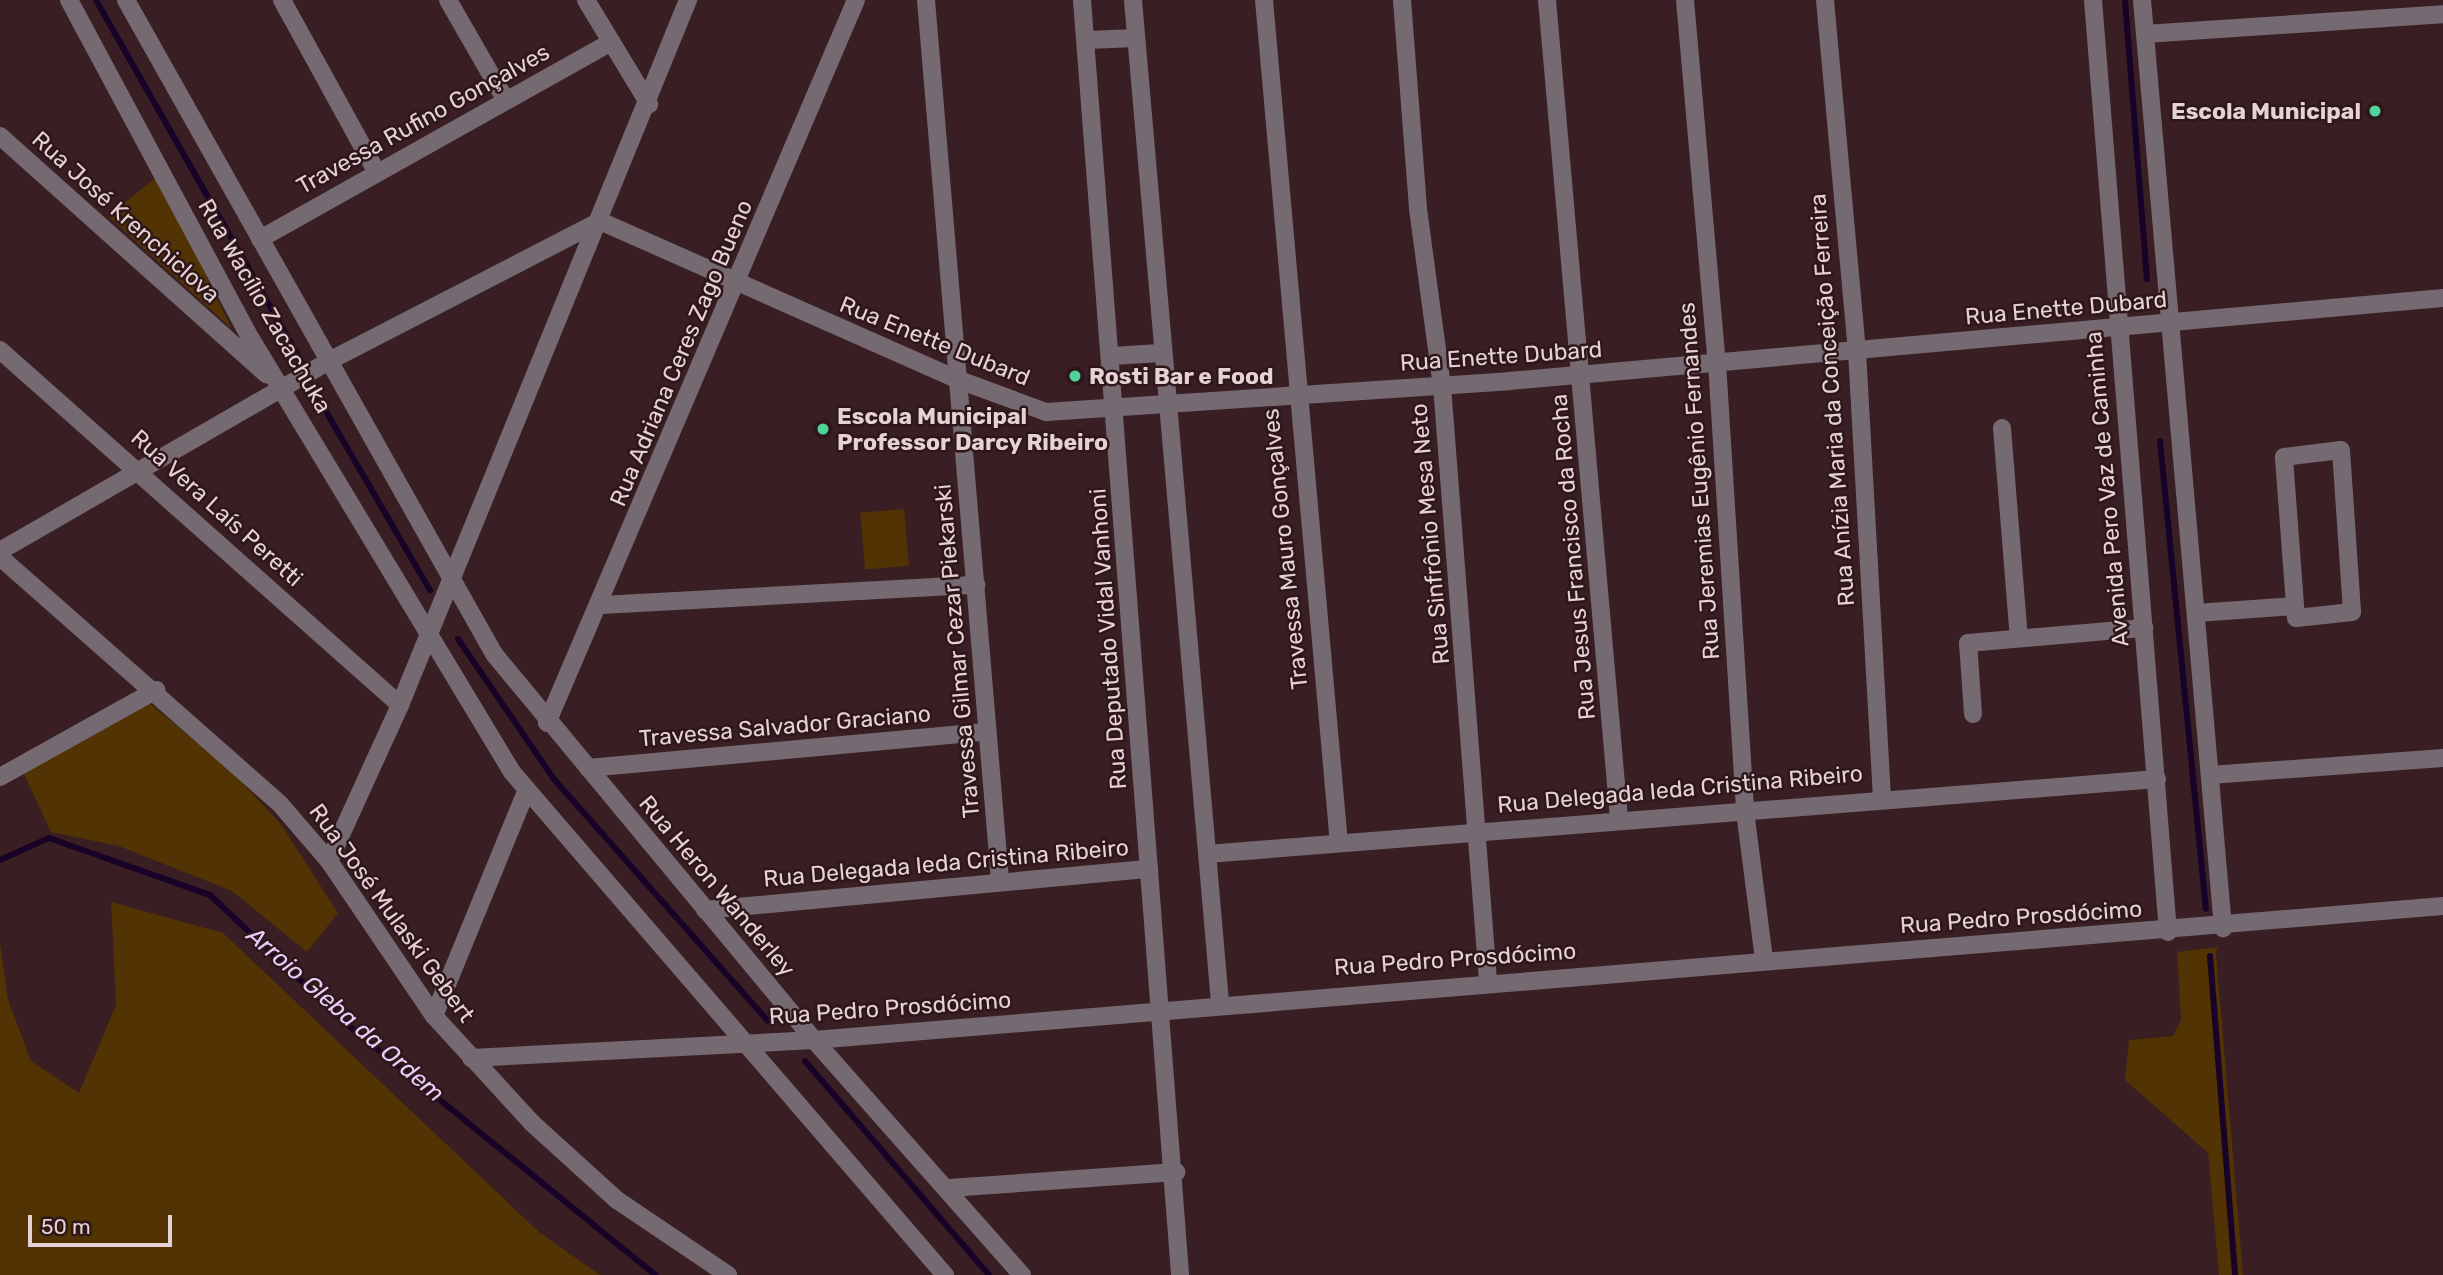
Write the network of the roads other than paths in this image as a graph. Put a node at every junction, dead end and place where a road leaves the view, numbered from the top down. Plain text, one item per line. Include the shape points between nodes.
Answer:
1 (69, 0) edge
2 (126, 0) edge
3 (282, 0) edge
4 (447, 0) edge
5 (586, 0) edge
6 (688, 0) edge
7 (856, 0) edge
8 (926, 0) edge
9 (1083, 0) edge
10 (1133, 0) edge
11 (1264, 0) edge
12 (1402, 0) edge
13 (1547, 0) edge
14 (1685, 0) edge
15 (1825, 0) edge
16 (2093, 0) edge
17 (2142, 0) edge
18 (2443, 14) edge
19 (2145, 34) junction
20 (1136, 38) junction
21 (1087, 40) junction
22 (611, 42) junction
23 (506, 101) junction
24 (649, 104) junction
25 (0, 136) edge
26 (377, 173) junction
27 (600, 220) junction
28 (260, 239) junction
29 (739, 284) junction
30 (2443, 298) edge
31 (2169, 323) junction
32 (2118, 326) junction
33 (0, 350) edge
34 (1857, 351) junction
35 (1160, 352) junction
36 (1112, 356) junction
37 (329, 361) junction
38 (1717, 363) junction
39 (1582, 375) junction
40 (959, 380) junction
41 (1442, 386) junction
42 (282, 389) junction
43 (1295, 395) junction
44 (1164, 407) junction
45 (1116, 411) junction
46 (2002, 428) dead end
47 (141, 473) junction
48 (0, 551) edge
49 (0, 557) edge
50 (446, 579) junction
51 (976, 585) junction
52 (601, 604) junction
53 (2294, 606) junction
54 (2196, 613) junction
55 (2144, 628) junction
56 (427, 632) junction
57 (2020, 638) junction
58 (156, 690) junction
59 (400, 705) junction
60 (1973, 714) dead end
61 (547, 723) junction
62 (987, 733) junction
63 (2443, 758) edge
64 (588, 768) junction
65 (2210, 775) junction
66 (0, 777) edge
67 (2157, 779) junction
68 (527, 789) junction
69 (1882, 797) junction
70 (1745, 811) junction
71 (1619, 818) junction
72 (1479, 830) junction
73 (1339, 843) junction
74 (1207, 854) junction
75 (329, 861) junction
76 (1149, 869) junction
77 (1000, 880) junction
78 (2443, 906) edge
79 (705, 910) junction
80 (2223, 928) junction
81 (2168, 932) junction
82 (1764, 959) junction
83 (1488, 981) junction
84 (1220, 1002) junction
85 (1161, 1012) junction
86 (434, 1016) junction
87 (814, 1040) junction
88 (747, 1042) junction
89 (471, 1058) junction
90 (1176, 1172) junction
91 (950, 1188) junction
92 (727, 1275) edge
93 (945, 1275) edge
94 (1021, 1275) edge
95 (1180, 1275) edge

1 - 42 street, Rua Wacílio Zacachuka
2 - 28 street, Rua Wacílio Zacachuka
3 - 26 street
4 - 23 street
5 - 22 street
6 - 24 street
7 - 29 street, Rua Adriana Ceres Zago Bueno
8 - 40 street, Travessa Gilmar Cezar Piekarski
9 - 21 street, Rua Deputado Vidal Vanhoni
10 - 20 street
11 - 43 street, Travessa Mauro Gonçalves
12 - 41 street, Rua Sinfrônio Mesa Neto via 1418,209
13 - 39 street, Rua Jesus Francisco da Rocha
14 - 38 street, Rua Jeremias Eugênio Fernandes
15 - 34 street, Rua Anízia Maria da Conceição Ferreira
16 - 32 street, Avenida Pero Vaz de Caminha
17 - 19 street
18 - 19 street
19 - 31 street
20 - 21 street
20 - 35 street
21 - 36 street, Rua Deputado Vidal Vanhoni
22 - 23 street, Travessa Rufino Gonçalves
22 - 24 street
23 - 26 street, Travessa Rufino Gonçalves
24 - 27 street
25 - 42 street, Rua José Krenchiclova
26 - 28 street, Travessa Rufino Gonçalves
27 - 29 street, Rua Enette Dubard
27 - 37 street
27 - 50 street
28 - 37 street, Rua Wacílio Zacachuka
29 - 40 street, Rua Enette Dubard
29 - 52 street, Rua Adriana Ceres Zago Bueno
30 - 31 street, Rua Enette Dubard
31 - 32 street, Rua Enette Dubard
31 - 54 street
32 - 34 street, Rua Enette Dubard
32 - 55 street, Avenida Pero Vaz de Caminha
33 - 47 street, Rua Vera Laís Peretti
34 - 38 street, Rua Enette Dubard
34 - 69 street, Rua Anízia Maria da Conceição Ferreira
35 - 36 street
35 - 44 street
36 - 45 street, Rua Deputado Vidal Vanhoni
37 - 42 street
37 - 50 street, Rua Wacílio Zacachuka
38 - 39 street, Rua Enette Dubard
38 - 70 street, Rua Jeremias Eugênio Fernandes
39 - 41 street, Rua Enette Dubard
39 - 71 street, Rua Jesus Francisco da Rocha
40 - 45 street, Rua Enette Dubard via 1046,412
40 - 51 street, Travessa Gilmar Cezar Piekarski
41 - 43 street, Rua Enette Dubard
41 - 72 street, Rua Sinfrônio Mesa Neto
42 - 47 street
42 - 56 street, Rua Wacílio Zacachuka
43 - 44 street, Rua Enette Dubard
43 - 73 street, Travessa Mauro Gonçalves
44 - 45 street, Rua Enette Dubard
44 - 74 street
45 - 76 street, Rua Deputado Vidal Vanhoni
46 - 57 street
47 - 48 street
47 - 59 street, Rua Vera Laís Peretti
49 - 58 street, Rua José Mulaski Gebert
50 - 56 street
50 - 61 street, Rua Heron Wanderley
51 - 52 street
51 - 62 street, Travessa Gilmar Cezar Piekarski
52 - 61 street, Rua Adriana Ceres Zago Bueno
53 - 53 street via 2296,618 2352,612 2341,450 2284,457
53 - 54 street
54 - 65 street
55 - 57 street
55 - 67 street, Avenida Pero Vaz de Caminha
56 - 59 street
56 - 68 street
57 - 60 street via 1968,643
58 - 66 street
58 - 75 street, Rua José Mulaski Gebert via 281,804
59 - 75 street
61 - 64 street, Rua Heron Wanderley
62 - 64 street, Travessa Salvador Graciano
62 - 77 street, Travessa Gilmar Cezar Piekarski
63 - 65 street
64 - 79 street, Rua Heron Wanderley
65 - 80 street
67 - 69 street, Rua Delegada Ieda Cristina Ribeiro
67 - 81 street, Avenida Pero Vaz de Caminha
68 - 86 street
68 - 88 street
69 - 70 street, Rua Delegada Ieda Cristina Ribeiro
70 - 71 street, Rua Delegada Ieda Cristina Ribeiro
70 - 82 street, Rua Jeremias Eugênio Fernandes
71 - 72 street, Rua Delegada Ieda Cristina Ribeiro
72 - 73 street, Rua Delegada Ieda Cristina Ribeiro
72 - 83 street, Rua Sinfrônio Mesa Neto
73 - 74 street, Rua Delegada Ieda Cristina Ribeiro
74 - 84 street
75 - 86 street, Rua José Mulaski Gebert
76 - 77 street, Rua Delegada Ieda Cristina Ribeiro
76 - 85 street, Rua Deputado Vidal Vanhoni
77 - 79 street, Rua Delegada Ieda Cristina Ribeiro
78 - 80 street, Rua Pedro Prosdócimo
79 - 87 street, Rua Heron Wanderley
80 - 81 street, Rua Pedro Prosdócimo
81 - 82 street, Rua Pedro Prosdócimo
82 - 83 street, Rua Pedro Prosdócimo
83 - 84 street, Rua Pedro Prosdócimo
84 - 85 street, Rua Pedro Prosdócimo
85 - 87 street, Rua Pedro Prosdócimo
85 - 90 street, Rua Deputado Vidal Vanhoni
86 - 89 street, Rua José Mulaski Gebert
87 - 88 street, Rua Pedro Prosdócimo
87 - 91 street, Rua Heron Wanderley
88 - 89 street, Rua Pedro Prosdócimo
88 - 93 street
89 - 92 street, Rua José Mulaski Gebert via 617,1200
90 - 91 street
90 - 95 street, Rua Deputado Vidal Vanhoni
91 - 94 street, Rua Heron Wanderley

